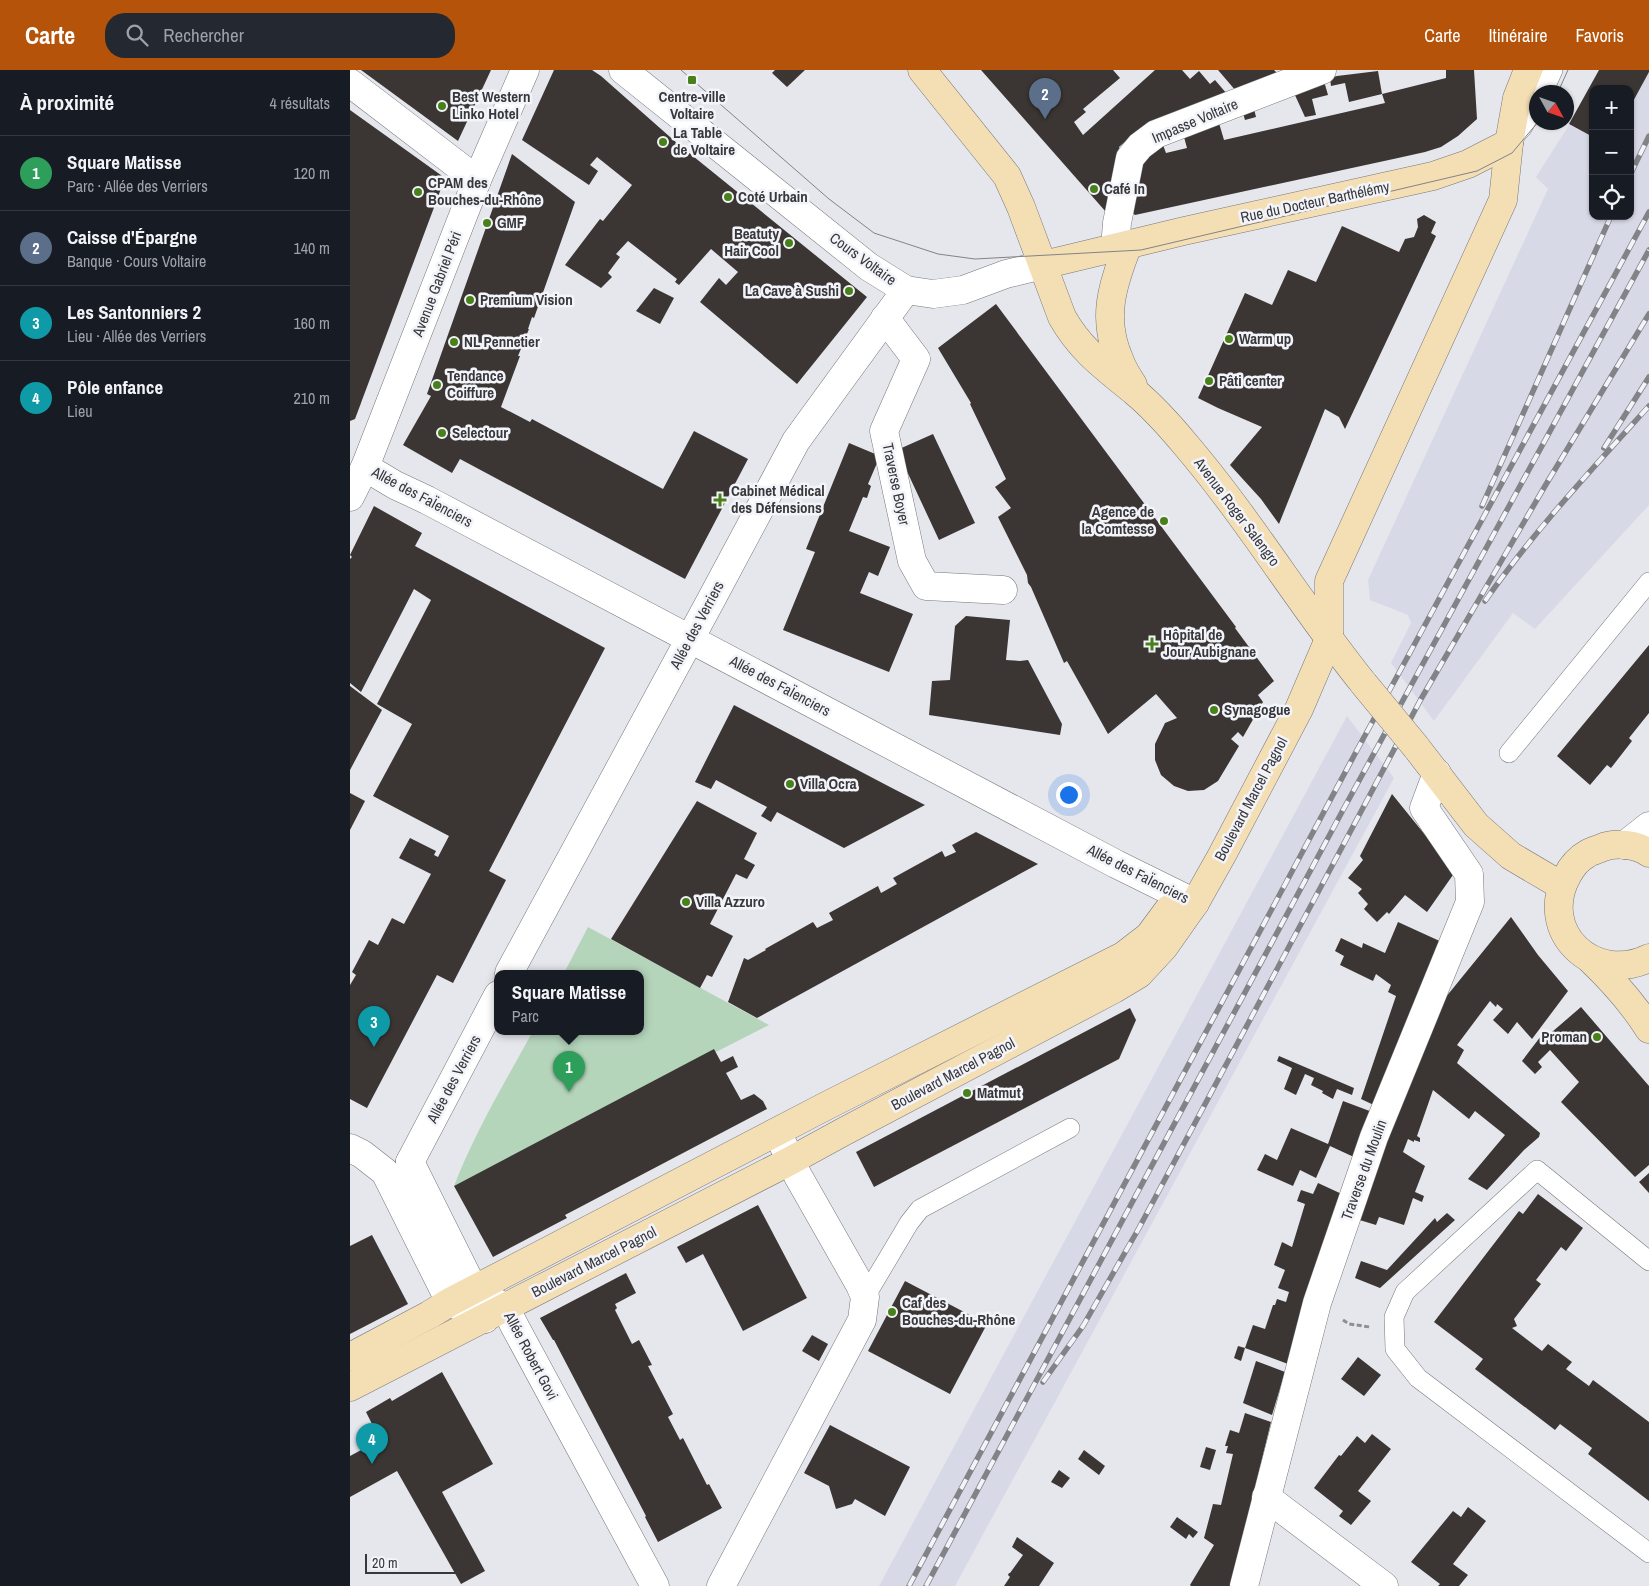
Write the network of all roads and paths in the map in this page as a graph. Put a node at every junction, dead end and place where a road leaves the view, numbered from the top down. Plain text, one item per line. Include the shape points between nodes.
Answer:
1 (525, 70) edge
2 (623, 70) edge
3 (922, 70) edge
4 (1322, 70) edge
5 (1528, 70) edge
6 (1553, 70) edge
7 (350, 83) edge
8 (1546, 85) edge
9 (1529, 116) edge
10 (1509, 143) junction
11 (477, 180) junction
12 (1122, 246) junction
13 (1042, 265) junction
14 (906, 290) junction
15 (885, 318) junction
16 (1137, 393) junction
17 (365, 468) junction
18 (350, 497) edge
19 (1649, 582) edge
20 (1003, 590) dead end
21 (690, 638) junction
22 (1329, 639) junction
23 (1509, 753) dead end
24 (1437, 773) junction
25 (1649, 826) edge
26 (1637, 849) edge
27 (1562, 886) junction
28 (1187, 899) junction
29 (1589, 958) junction
30 (1649, 958) edge
31 (511, 970) edge
32 (494, 1003) edge
33 (1649, 1029) edge
34 (1070, 1128) dead end
35 (776, 1132) junction
36 (350, 1148) edge
37 (790, 1161) junction
38 (410, 1162) junction
39 (385, 1172) junction
40 (1649, 1261) edge
41 (474, 1290) junction
42 (864, 1297) junction
43 (450, 1302) junction
44 (1317, 1303) junction
45 (496, 1313) junction
46 (1394, 1317) junction
47 (350, 1356) edge
48 (350, 1387) edge
49 (1266, 1497) junction
50 (1649, 1553) edge
51 (656, 1586) edge
52 (720, 1586) edge
53 (1244, 1586) edge
54 (1384, 1586) edge

1 - 11 street, Avenue Gabriel Péri
2 - 14 street, Cours Voltaire via 870,267
3 - 13 main road via 1007,176
4 - 12 street, Impasse Voltaire via 1156,134 1140,146 1130,158 1117,223
5 - 10 main road via 1517,98
6 - 8 lane
7 - 11 street
9 - 10 lane
10 - 12 main road, Rue du Docteur Barthélémy via 1468,164 1433,176
10 - 22 main road via 1503,200 1329,581
11 - 17 street, Avenue Gabriel Péri
12 - 13 main road, Rue du Docteur Barthélémy
12 - 16 main road, Avenue Roger Salengro via 1109,311 1112,338
13 - 14 street, Cours Voltaire via 963,290 933,294
13 - 16 main road, Avenue Roger Salengro via 1069,329 1099,363
14 - 15 street, Allée des Verriers
15 - 20 street, Traverse Boyer via 916,360 884,431 912,561 926,586
15 - 21 street, Allée des Verriers via 796,441
16 - 22 main road, Avenue Roger Salengro via 1209,472
17 - 18 street, Avenue Gabriel Péri
17 - 21 street, Allée des FaÏenciers
19 - 23 lane
21 - 28 street, Allée des FaÏenciers
21 - 31 street, Allée des Verriers
22 - 24 main road, Avenue Roger Salengro, bridge
22 - 28 main road, Boulevard Marcel Pagnol via 1288,699
24 - 27 main road, Avenue Roger Salengro via 1476,825 1511,856
24 - 44 street, Traverse du Moulin via 1424,808 1469,874 1470,902 1374,1137
25 - 26 street
26 - 27 main road via 1605,846 1586,854 1571,868
27 - 29 main road via 1558,902 1560,919 1566,935
28 - 35 main road, Boulevard Marcel Pagnol via 1149,936 1122,956
28 - 37 main road, Boulevard Marcel Pagnol via 1164,947 1138,974
29 - 30 main road via 1605,965 1621,966
29 - 33 main road via 1617,985
32 - 38 street, Allée des Verriers
34 - 42 lane via 920,1209
35 - 37 street
35 - 41 main road, Boulevard Marcel Pagnol
36 - 39 street
37 - 42 street
37 - 45 main road, Boulevard Marcel Pagnol
38 - 39 street
38 - 41 street
39 - 43 street
40 - 46 lane via 1537,1170 1405,1292
41 - 43 main road, Boulevard Marcel Pagnol
41 - 45 street, Allée Robert Govi
42 - 52 street via 862,1320
43 - 45 street, Allée Robert Govi
43 - 47 main road, Boulevard Marcel Pagnol
44 - 46 path via 1349,1324 1375,1328
44 - 49 street, Traverse du Moulin
45 - 48 main road, Boulevard Marcel Pagnol
45 - 51 street, Allée Robert Govi via 514,1325
46 - 50 lane via 1395,1349 1418,1378
49 - 53 street, Traverse du Moulin
49 - 54 street

